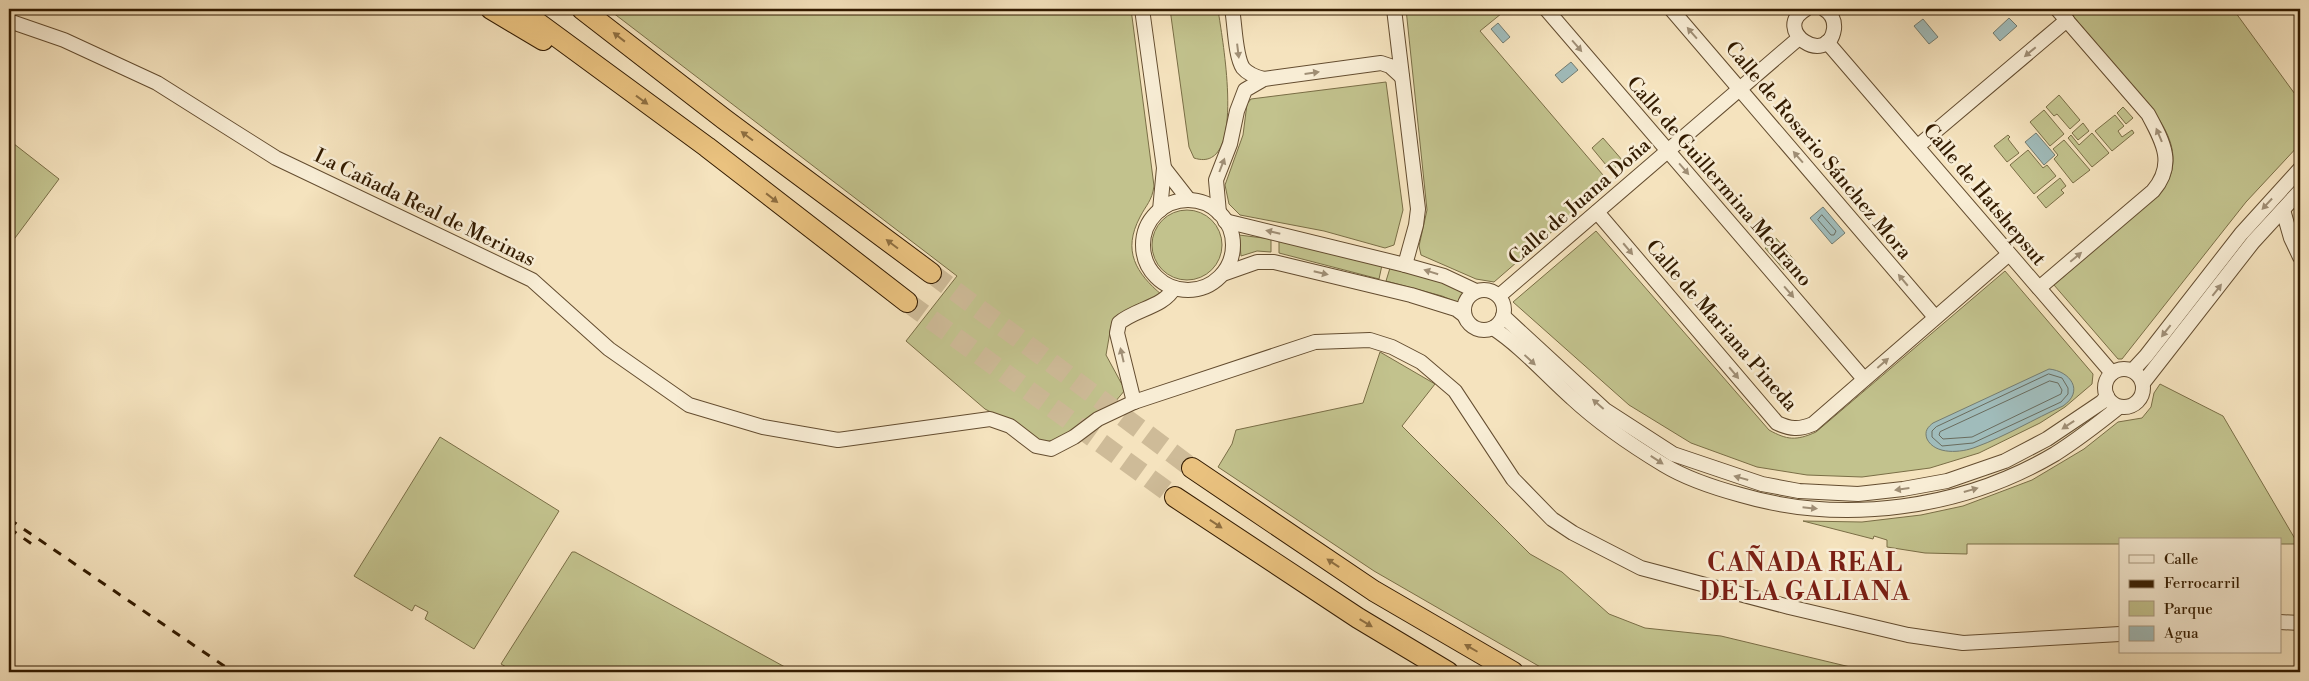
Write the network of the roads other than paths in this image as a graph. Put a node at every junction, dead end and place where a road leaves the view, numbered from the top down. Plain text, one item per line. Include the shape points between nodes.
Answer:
1 (491, 9) edge
2 (519, 9) edge
3 (582, 9) edge
4 (1142, 9) edge
5 (1232, 9) edge
6 (1394, 9) edge
7 (1546, 9) edge
8 (1671, 9) edge
9 (1803, 9) edge
10 (2057, 9) edge
11 (1829, 10) edge
12 (2067, 20) junction
13 (9, 21) edge
14 (1799, 38) junction
15 (1827, 42) junction
16 (1400, 47) junction
17 (1381, 63) junction
18 (1402, 76) junction
19 (1264, 79) junction
20 (624, 86) junction
21 (1740, 88) junction
22 (1918, 146) junction
23 (1668, 150) junction
24 (1164, 168) junction
25 (2300, 169) edge
26 (2300, 192) edge
27 (1189, 200) junction
28 (1160, 210) junction
29 (2283, 210) junction
30 (1597, 212) junction
31 (1222, 217) junction
32 (2008, 254) junction
33 (2300, 257) edge
34 (1405, 264) junction
35 (931, 273) tunnel mouth
36 (1223, 274) junction
37 (1174, 288) junction
38 (2039, 288) junction
39 (1476, 291) junction
40 (1499, 296) junction
41 (907, 302) tunnel mouth
42 (1464, 315) junction
43 (1503, 316) junction
44 (1935, 318) junction
45 (1493, 328) junction
46 (2133, 370) junction
47 (2112, 373) junction
48 (1864, 379) junction
49 (2143, 383) junction
50 (2107, 396) junction
51 (1134, 402) junction
52 (2119, 407) junction
53 (1192, 468) tunnel mouth
54 (1176, 497) tunnel mouth
55 (2282, 622) edge
56 (2300, 623) edge
57 (2119, 634) edge
58 (1448, 672) edge
59 (1513, 672) edge

1 - 20 highway
2 - 20 highway
35 -> 3 highway
4 - 24 street
5 -> 19 street via 1239,59 1252,75
6 - 16 street
7 -> 23 street, Calle de Guillermina Medrano
21 -> 8 street, Calle de Rosario Sánchez Mora
9 - 14 street via 1795,27
10 - 12 street
11 - 15 street via 1834,31
12 -> 22 street
38 -> 12 street via 2153,191 2164,173 2166,159 2158,132 2148,114
13 - 51 street, La Cañada Real de Merinas via 64,40 157,83 276,158 532,280 610,349 689,405 764,427 838,440 990,419 1010,426 1036,446 1051,449 1098,419
14 - 15 street via 1816,46
14 - 21 street, Calle de Juana Doña
15 - 22 street, Calle de Hatshepsut
16 - 17 street via 1390,59
16 - 18 street
17 - 18 street
19 -> 17 street
18 - 34 street via 1418,209
31 -> 19 street via 1216,180 1230,144 1241,97 1245,90
20 -> 41 highway
21 - 23 street, Calle de Juana Doña
44 -> 21 street, Calle de Rosario Sánchez Mora
22 - 32 street, Calle de Hatshepsut
23 - 30 street, Calle de Juana Doña
23 -> 48 street, Calle de Guillermina Medrano
24 - 27 street
24 - 28 street
25 -> 46 street via 2241,234
26 - 29 street
27 - 28 street via 1175,202
27 - 31 street via 1202,202
28 - 37 street via 1145,231 1143,251 1153,274
29 - 33 street
49 -> 29 street via 2253,242
30 - 40 street, Calle de Juana Doña
30 -> 48 street, Calle de Mariana Pineda via 1777,423 1788,428 1813,424
34 -> 31 street
31 - 36 street via 1233,248
32 - 38 street, Calle de Hatshepsut
32 - 44 street, Calle de Mariana Pineda
39 -> 34 street via 1444,276
36 - 37 street via 1201,289 1187,291
36 -> 42 street via 1257,262 1274,262 1412,295 1456,309
51 -> 37 street via 1117,333 1119,323 1169,297
38 - 47 street, Calle de Hatshepsut
39 - 40 street via 1488,290
39 - 42 street via 1465,302
40 - 43 street via 1504,305
42 - 45 street via 1475,328
43 - 45 street
50 -> 43 street via 2047,439 2005,461 1948,481 1858,494 1799,491 1753,482 1673,454 1605,410
48 -> 44 street, Calle de Mariana Pineda
45 -> 52 street via 1597,420 1666,466 1712,487 1760,501 1797,507 1859,511 1906,506 1981,487 2056,453
46 - 47 street via 2120,369
46 - 49 street
47 - 50 street via 2105,383
49 - 52 street via 2140,400 2130,407
50 - 52 street
51 - 57 street, La Cañada Real de Merinas via 1315,342 1370,340 1421,362 1455,391 1513,479 1552,519 1641,568 1908,635 1963,643
59 -> 53 highway via 1374,591
54 -> 58 highway via 1358,618
55 - 56 street

